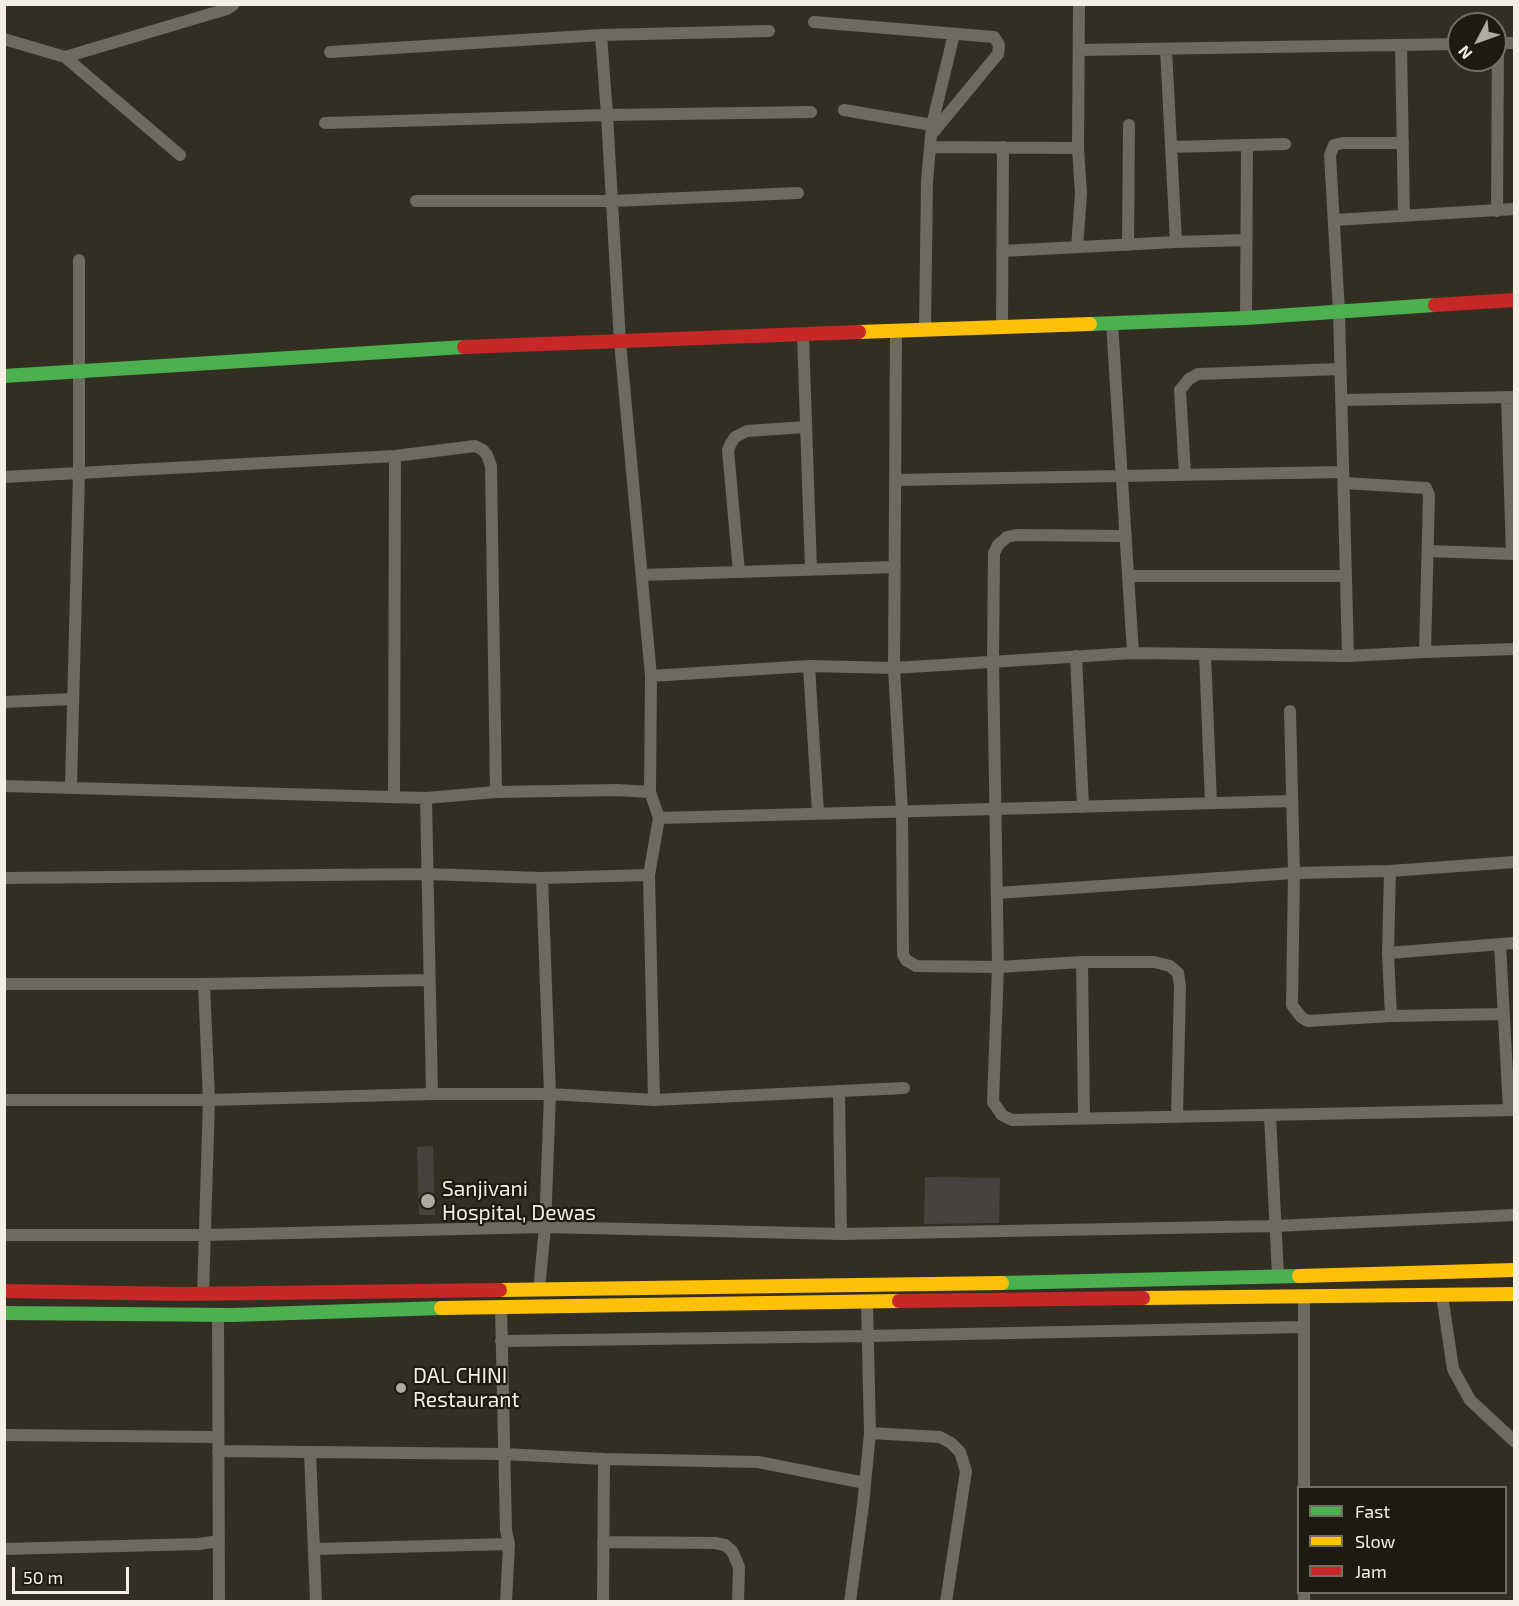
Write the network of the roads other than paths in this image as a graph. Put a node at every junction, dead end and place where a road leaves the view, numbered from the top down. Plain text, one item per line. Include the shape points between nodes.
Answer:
1 (234, 4) edge
2 (1079, 4) edge
3 (814, 22) dead end
4 (769, 31) dead end
5 (601, 34) junction
6 (954, 34) junction
7 (4, 39) edge
8 (1447, 44) edge
9 (1401, 45) junction
10 (1166, 49) junction
11 (1079, 50) junction
12 (330, 52) dead end
13 (65, 57) junction
14 (1496, 72) edge
15 (844, 110) dead end
16 (811, 112) dead end
17 (608, 115) junction
18 (325, 123) dead end
19 (1129, 125) dead end
20 (931, 136) junction
21 (1403, 143) junction
22 (1286, 144) dead end
23 (1247, 145) junction
24 (1003, 147) junction
25 (1171, 147) junction
26 (1078, 148) junction
27 (180, 155) dead end
28 (798, 193) dead end
29 (417, 201) dead end
30 (612, 201) junction
31 (1515, 209) edge
32 (1497, 211) junction
33 (1404, 216) junction
34 (1335, 220) junction
35 (1246, 240) junction
36 (1176, 242) junction
37 (1128, 245) junction
38 (1077, 247) junction
39 (1002, 251) junction
40 (79, 260) dead end
41 (1515, 300) edge
42 (1339, 312) junction
43 (1246, 318) junction
44 (1112, 323) junction
45 (1002, 327) junction
46 (925, 330) junction
47 (896, 331) junction
48 (803, 335) junction
49 (620, 342) junction
50 (1340, 369) junction
51 (79, 372) junction
52 (4, 376) edge
53 (1511, 397) edge
54 (1341, 400) junction
55 (806, 428) junction
56 (394, 456) junction
57 (79, 473) junction
58 (1122, 474) junction
59 (1185, 474) junction
60 (4, 477) edge
61 (1343, 478) junction
62 (895, 480) junction
63 (1126, 536) junction
64 (1428, 551) junction
65 (1513, 554) edge
66 (895, 567) junction
67 (811, 570) junction
68 (739, 572) junction
69 (642, 575) junction
70 (1128, 576) junction
71 (1346, 576) junction
72 (1515, 649) edge
73 (1425, 652) junction
74 (1132, 653) junction
75 (1206, 654) junction
76 (1076, 656) junction
77 (1348, 656) junction
78 (993, 661) junction
79 (809, 666) junction
80 (894, 668) junction
81 (651, 676) junction
82 (73, 699) junction
83 (4, 702) edge
84 (1290, 711) dead end
85 (4, 786) edge
86 (71, 786) junction
87 (496, 792) junction
88 (650, 792) junction
89 (394, 796) junction
90 (426, 798) junction
91 (1292, 801) junction
92 (1211, 803) junction
93 (1083, 807) junction
94 (995, 809) junction
95 (902, 811) junction
96 (819, 813) junction
97 (659, 818) junction
98 (1515, 862) edge
99 (1390, 871) junction
100 (1294, 873) junction
101 (427, 874) junction
102 (649, 875) junction
103 (4, 878) edge
104 (542, 878) junction
105 (997, 893) junction
106 (1515, 943) edge
107 (1500, 944) junction
108 (1388, 952) junction
109 (1082, 962) junction
110 (998, 967) junction
111 (429, 980) junction
112 (4, 984) edge
113 (204, 984) junction
114 (1503, 1014) junction
115 (1391, 1016) junction
116 (904, 1088) dead end
117 (839, 1091) junction
118 (432, 1094) junction
119 (550, 1094) junction
120 (4, 1100) edge
121 (209, 1100) junction
122 (654, 1100) junction
123 (1512, 1110) edge
124 (1270, 1115) junction
125 (1177, 1117) junction
126 (1084, 1118) junction
127 (1515, 1215) edge
128 (1275, 1226) junction
129 (545, 1227) junction
130 (841, 1234) junction
131 (4, 1235) edge
132 (205, 1235) junction
133 (1515, 1270) edge
134 (1278, 1276) junction
135 (539, 1290) junction
136 (4, 1291) edge
137 (203, 1294) junction
138 (1515, 1294) edge
139 (1442, 1295) junction
140 (1305, 1297) junction
141 (867, 1303) junction
142 (501, 1307) junction
143 (4, 1313) edge
144 (218, 1315) junction
145 (1304, 1327) junction
146 (868, 1336) junction
147 (501, 1341) junction
148 (870, 1433) junction
149 (4, 1435) edge
150 (218, 1437) junction
151 (1515, 1441) edge
152 (218, 1451) junction
153 (310, 1452) junction
154 (503, 1454) junction
155 (604, 1459) junction
156 (866, 1483) junction
157 (1304, 1486) edge
158 (219, 1541) junction
159 (603, 1542) junction
160 (509, 1544) junction
161 (4, 1549) edge
162 (315, 1549) junction
163 (219, 1602) edge
164 (316, 1602) edge
165 (506, 1602) edge
166 (603, 1602) edge
167 (738, 1602) edge
168 (850, 1602) edge
169 (946, 1602) edge

1 - 13 street
2 - 11 street
3 - 6 street
4 - 5 street
5 - 12 street
5 - 17 street
6 - 20 street
6 - 20 street via 994,37 999,45 998,54
7 - 13 street
8 - 9 street
9 - 10 street
9 - 21 street
10 - 11 street
10 - 25 street
11 - 26 street
13 - 27 street
14 - 32 street
15 - 20 street
16 - 17 street
17 - 18 street
17 - 30 street
19 - 37 street
20 - 24 street
20 - 46 street
21 - 33 street
21 - 34 street via 1334,146 1330,155
22 - 23 street
23 - 25 street
23 - 35 street
24 - 26 street
24 - 39 street
25 - 36 street
26 - 38 street via 1082,194
28 - 30 street
29 - 30 street
30 - 49 street
31 - 32 street
32 - 33 street
33 - 34 street
34 - 42 street
35 - 36 street
35 - 43 street
36 - 37 street
37 - 38 street
38 - 39 street
39 - 45 street
40 - 51 street
41 - 42 main road
42 - 43 main road
42 - 50 street
43 - 44 main road
44 - 45 main road
44 - 58 street
45 - 46 main road
46 - 47 main road
47 - 48 main road
47 - 62 street
48 - 49 main road
48 - 55 street
49 - 51 main road via 471,347
49 - 69 street
50 - 54 street
50 - 59 street via 1198,374 1189,379 1180,390
51 - 52 main road
51 - 57 street
53 - 54 street
53 - 65 street
54 - 61 street
55 - 67 street
55 - 68 street via 747,431 731,443 728,450
56 - 57 street
56 - 87 street via 475,446 487,455 491,466
56 - 89 street
57 - 60 street
57 - 82 street
58 - 59 street
58 - 62 street
58 - 63 street
59 - 61 street
61 - 64 street via 1426,488
61 - 71 street
62 - 66 street
63 - 70 street
63 - 78 street via 1017,535 998,545 994,553
64 - 65 street
64 - 73 street
66 - 67 street
66 - 80 street
67 - 68 street
68 - 69 street
69 - 81 street
70 - 71 street
70 - 74 street
71 - 77 street
72 - 73 street
73 - 77 street
74 - 75 street
74 - 76 street
75 - 77 street
75 - 92 street
76 - 78 street
76 - 93 street
78 - 80 street
78 - 94 street
79 - 80 street
79 - 81 street
79 - 96 street
80 - 95 street
81 - 88 street
82 - 83 street
82 - 86 street
84 - 91 street
85 - 86 street
86 - 89 street
87 - 88 street
87 - 90 street
88 - 97 street
89 - 90 street
90 - 101 street
91 - 92 street
91 - 100 street
92 - 93 street
93 - 94 street
94 - 95 street
94 - 105 street
95 - 96 street
95 - 110 street via 906,960 916,966
96 - 97 street
97 - 102 street
98 - 99 street
99 - 100 street
99 - 108 street
100 - 105 street
100 - 115 street via 1292,1005 1308,1021
101 - 103 street
101 - 104 street
101 - 111 street
102 - 104 street
102 - 122 street
104 - 119 street
105 - 110 street
106 - 107 street
107 - 108 street
107 - 114 street
108 - 115 street
109 - 110 street
109 - 125 street via 1154,962 1170,966 1178,973
109 - 126 street
110 - 126 street via 993,1102 1002,1115 1012,1120
111 - 113 street
111 - 118 street
112 - 113 street
113 - 121 street
114 - 115 street
114 - 123 street
116 - 117 street
117 - 122 street
117 - 130 street
118 - 119 street
118 - 121 street
119 - 122 street
119 - 129 street
120 - 121 street
121 - 132 street
123 - 124 street
124 - 125 street
124 - 128 street
125 - 126 street
127 - 128 street
128 - 130 street
128 - 134 street
129 - 130 street
129 - 132 street
129 - 135 street
131 - 132 street
132 - 137 street
133 - 134 main road
134 - 135 main road
135 - 137 main road
136 - 137 main road
138 - 139 main road
139 - 140 main road
139 - 151 street via 1453,1369 1470,1400
140 - 141 main road
140 - 145 street
141 - 142 main road
141 - 146 street
142 - 144 main road
142 - 147 street
143 - 144 main road
144 - 150 street
145 - 146 street
145 - 157 street
146 - 147 street
146 - 148 street
147 - 154 street
148 - 156 street
148 - 169 street via 940,1437 960,1452 966,1471
149 - 150 street
150 - 152 street
152 - 153 street
152 - 158 street
153 - 154 street
153 - 162 street
154 - 155 street
154 - 160 street
155 - 156 street via 758,1462
155 - 159 street
156 - 168 street
158 - 161 street
158 - 163 street
159 - 166 street
159 - 167 street via 725,1545 739,1567
160 - 162 street
160 - 165 street
162 - 164 street

